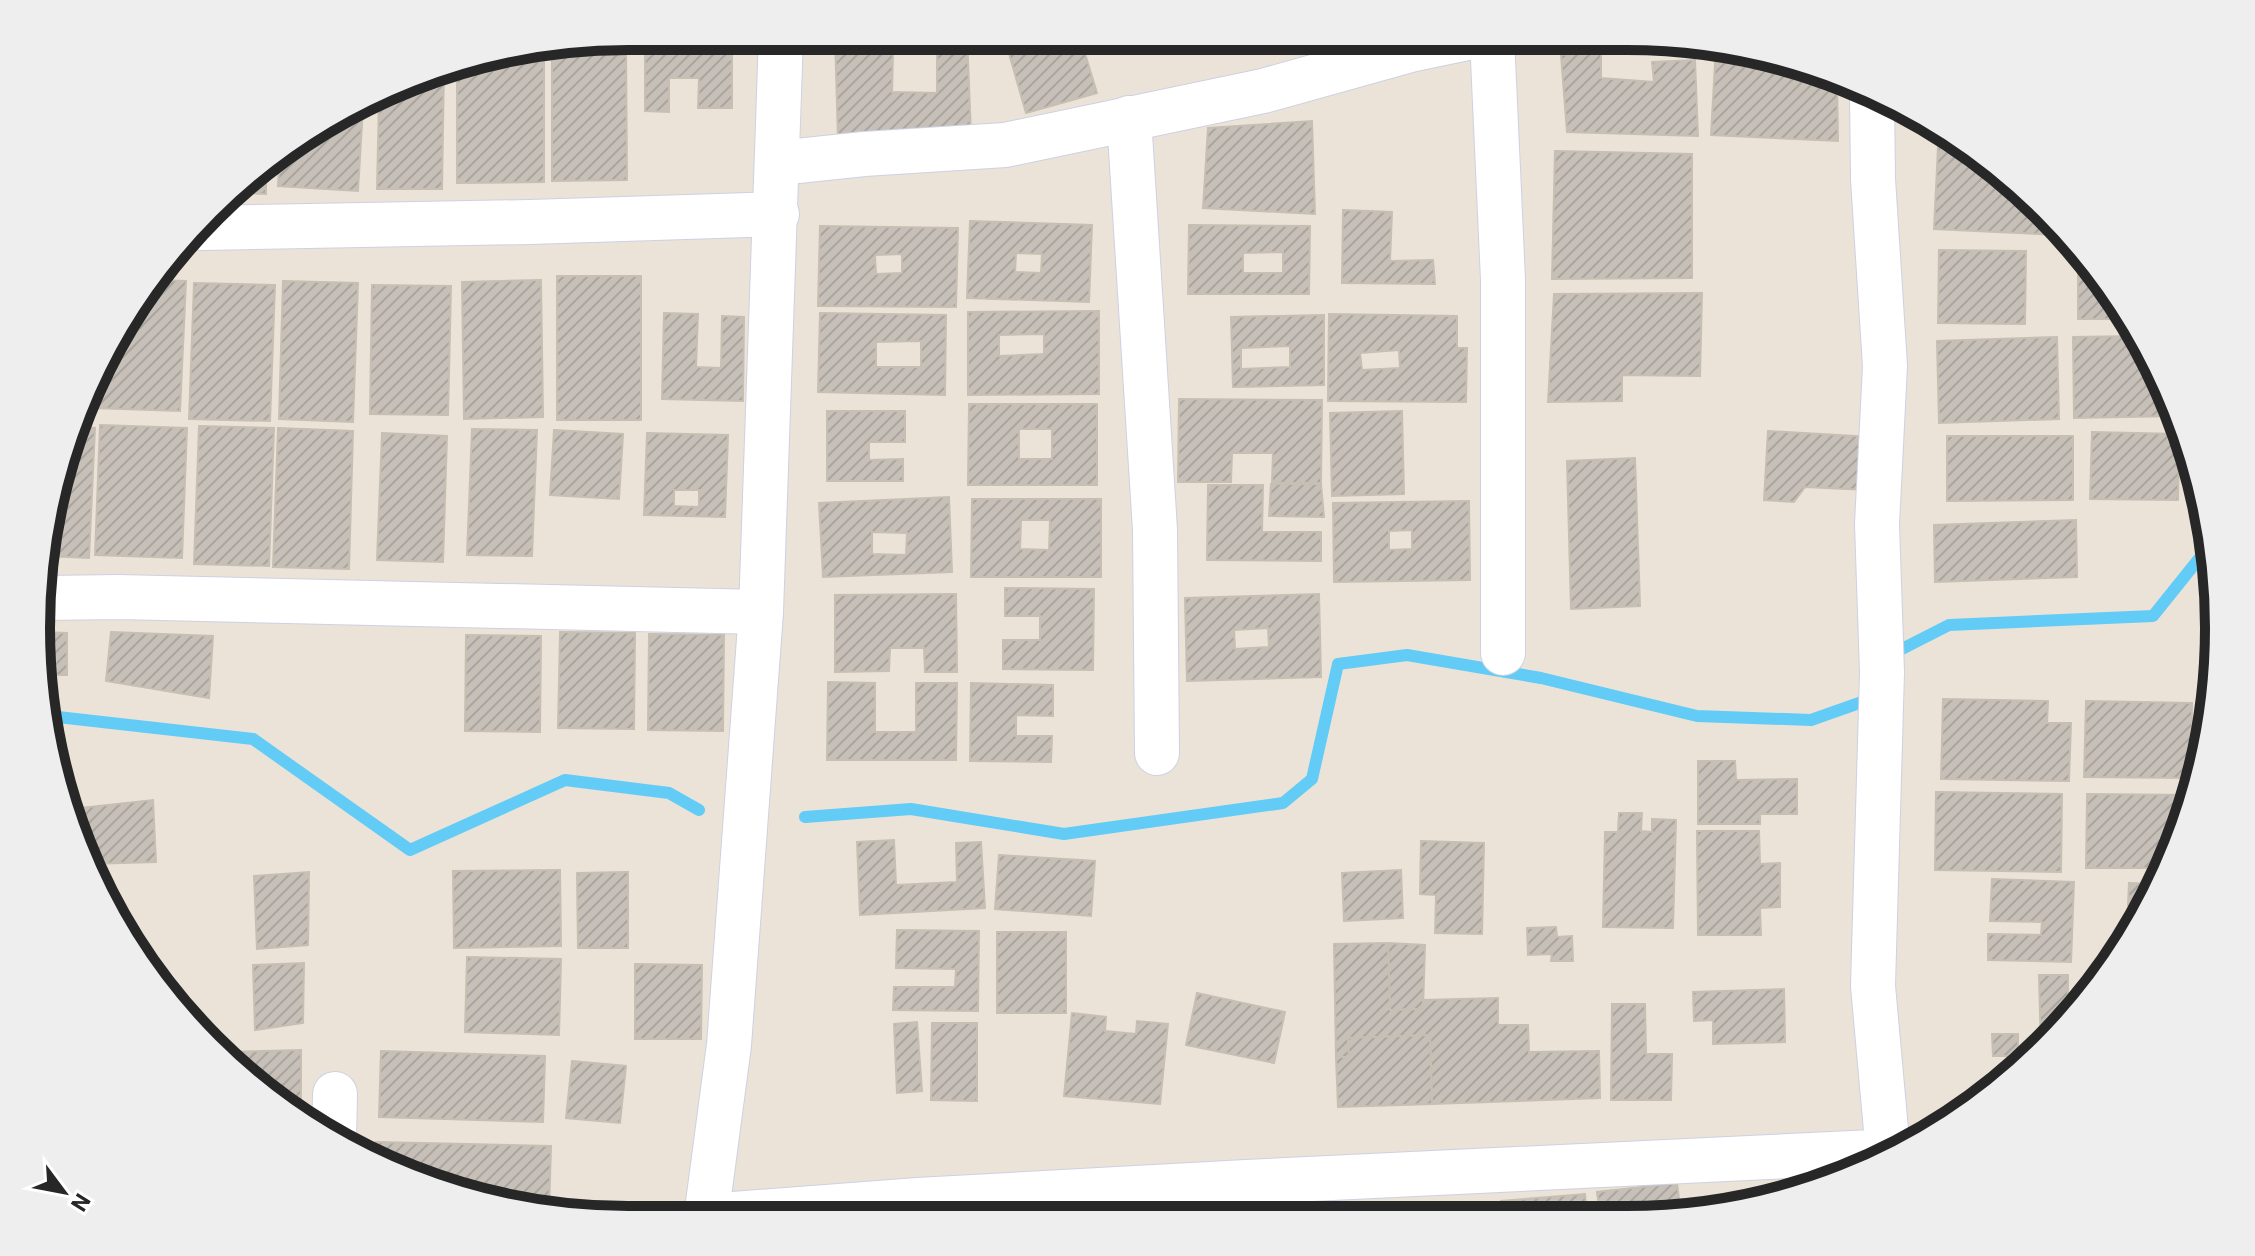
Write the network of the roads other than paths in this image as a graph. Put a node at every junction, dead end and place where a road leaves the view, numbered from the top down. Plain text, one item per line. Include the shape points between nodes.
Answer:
1 (781, 50) edge
2 (1410, 50) edge
3 (1493, 50) edge
4 (1872, 105) edge
5 (1129, 118) junction
6 (778, 163) junction
7 (777, 214) junction
8 (211, 228) edge
9 (51, 598) edge
10 (761, 612) junction
11 (1503, 653) dead end
12 (1157, 753) dead end
13 (335, 1094) dead end
14 (334, 1126) edge
15 (1871, 1151) edge
16 (1858, 1158) edge
17 (708, 1206) edge
18 (844, 1206) edge

1 - 6 street
2 - 5 street via 1263,91
3 - 11 street via 1503,280
4 - 15 street via 1885,366 1877,524 1882,672
5 - 6 street via 1005,145
5 - 12 street via 1153,471
6 - 7 street
7 - 8 street
7 - 10 street
9 - 10 street
10 - 17 street via 729,1045
13 - 14 street
16 - 18 street via 1230,1182

